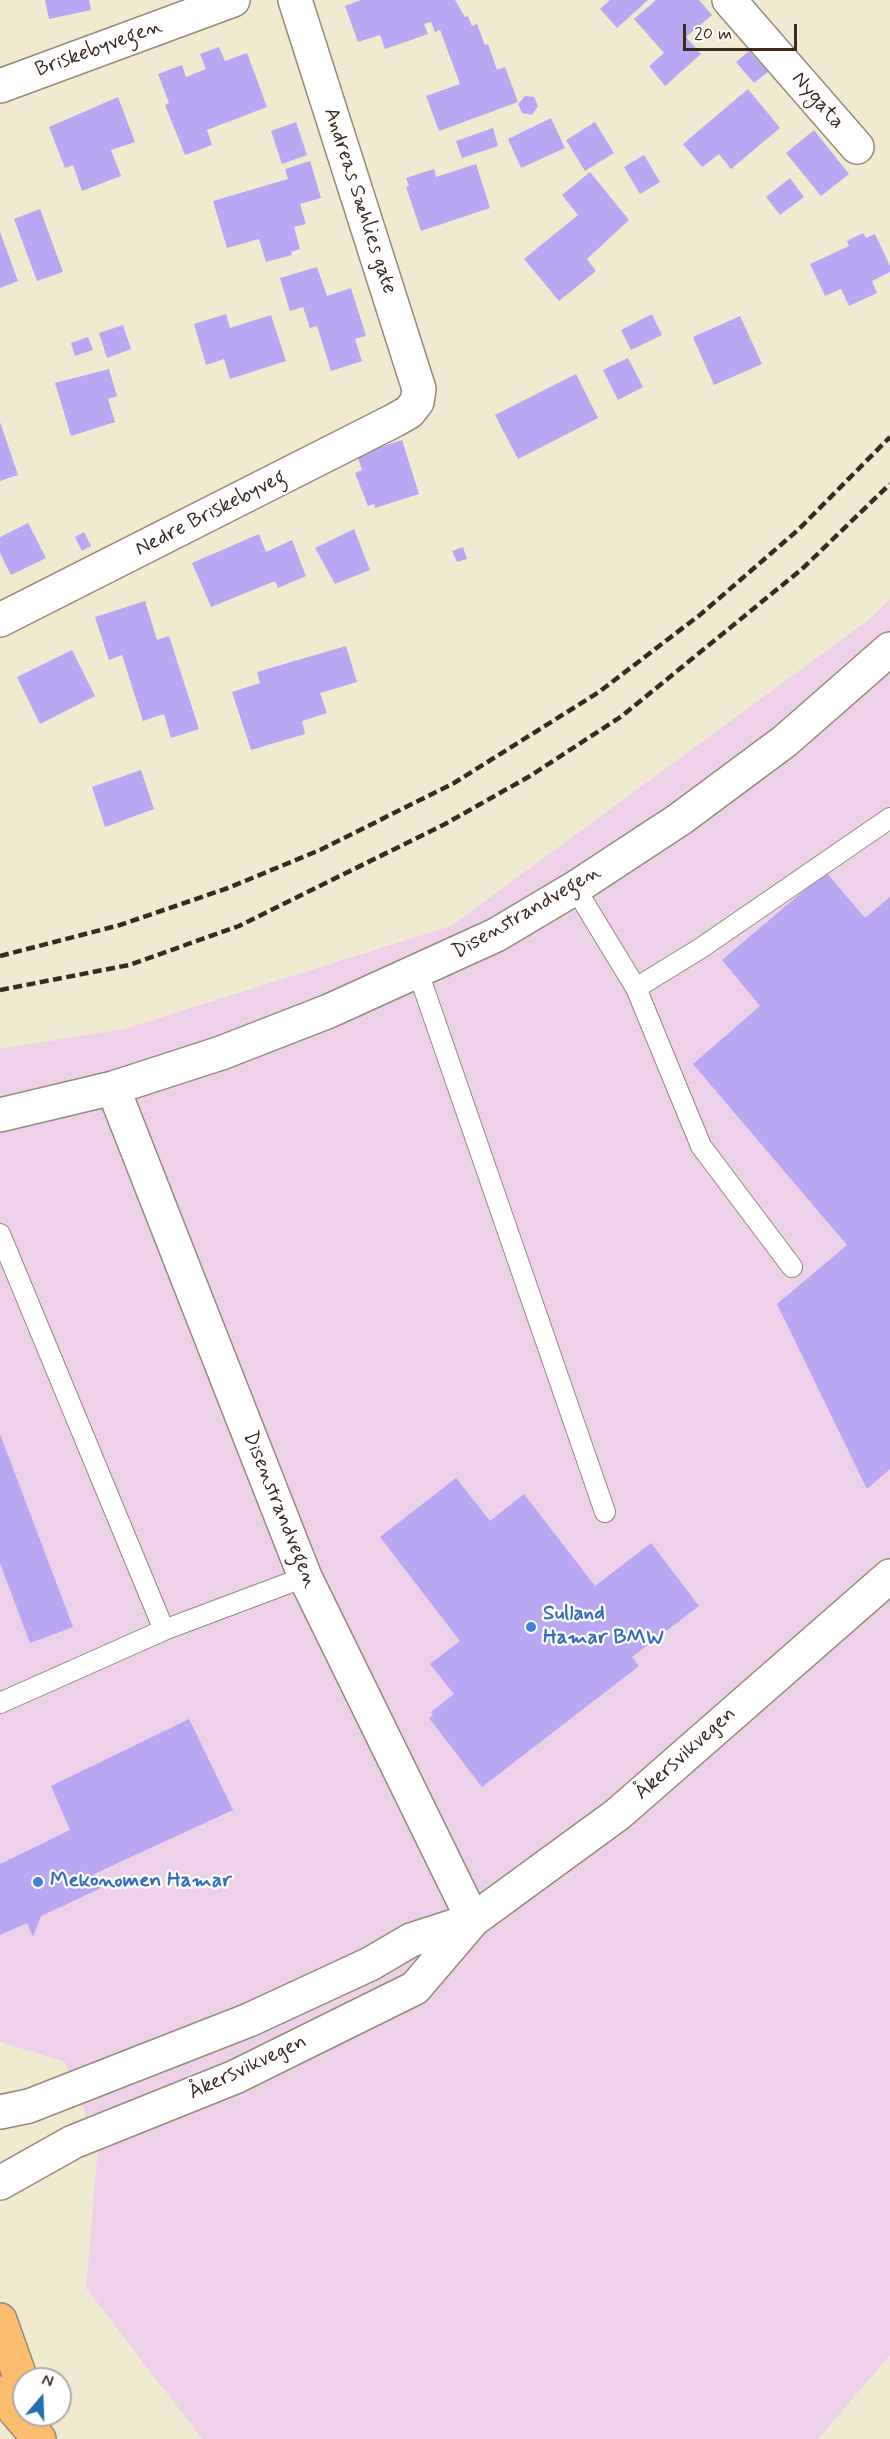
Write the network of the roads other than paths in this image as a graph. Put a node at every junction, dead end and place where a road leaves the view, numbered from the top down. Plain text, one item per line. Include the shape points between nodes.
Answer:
1 (232, 0) edge
2 (295, 0) edge
3 (729, 0) edge
4 (0, 86) edge
5 (857, 147) dead end
6 (417, 402) joint
7 (0, 620) edge
8 (890, 649) edge
9 (890, 818) edge
10 (575, 888) junction
11 (418, 972) junction
12 (636, 988) junction
13 (113, 1088) junction
14 (0, 1115) edge
15 (0, 1234) edge
16 (792, 1267) dead end
17 (605, 1512) dead end
18 (304, 1577) junction
19 (886, 1587) edge
20 (164, 1630) junction
21 (0, 1703) edge
22 (473, 1920) junction
23 (0, 2112) edge
24 (0, 2183) edge
25 (0, 2320) edge
26 (17, 2367) edge
27 (0, 2393) edge
28 (39, 2439) edge

1 - 4 street, Briskebyvegen
2 - 6 street, Andreas Sæhlies gate via 419,389
3 - 5 street, Nygata
6 - 7 street, Nedre Briskebyveg via 395,420
8 - 10 street, Disenstrandvegen via 785,741 680,819
9 - 12 lane
10 - 11 street, Disenstrandvegen via 496,935
10 - 12 lane
11 - 13 street, Disenstrandvegen via 221,1053
11 - 17 lane
12 - 16 lane via 701,1146
13 - 14 street, Disenstrandvegen
13 - 18 street, Disenstrandvegen
15 - 20 lane
18 - 20 lane
18 - 22 street, Disenstrandvegen
19 - 22 street, Åkersvikvegen via 618,1814
20 - 21 lane
22 - 23 street, Åkersvikvegen via 411,1940 370,1964 249,2020 29,2106
22 - 24 street, Åkersvikvegen via 415,1988 235,2077 64,2147
25 - 26 main road
27 - 28 main road

